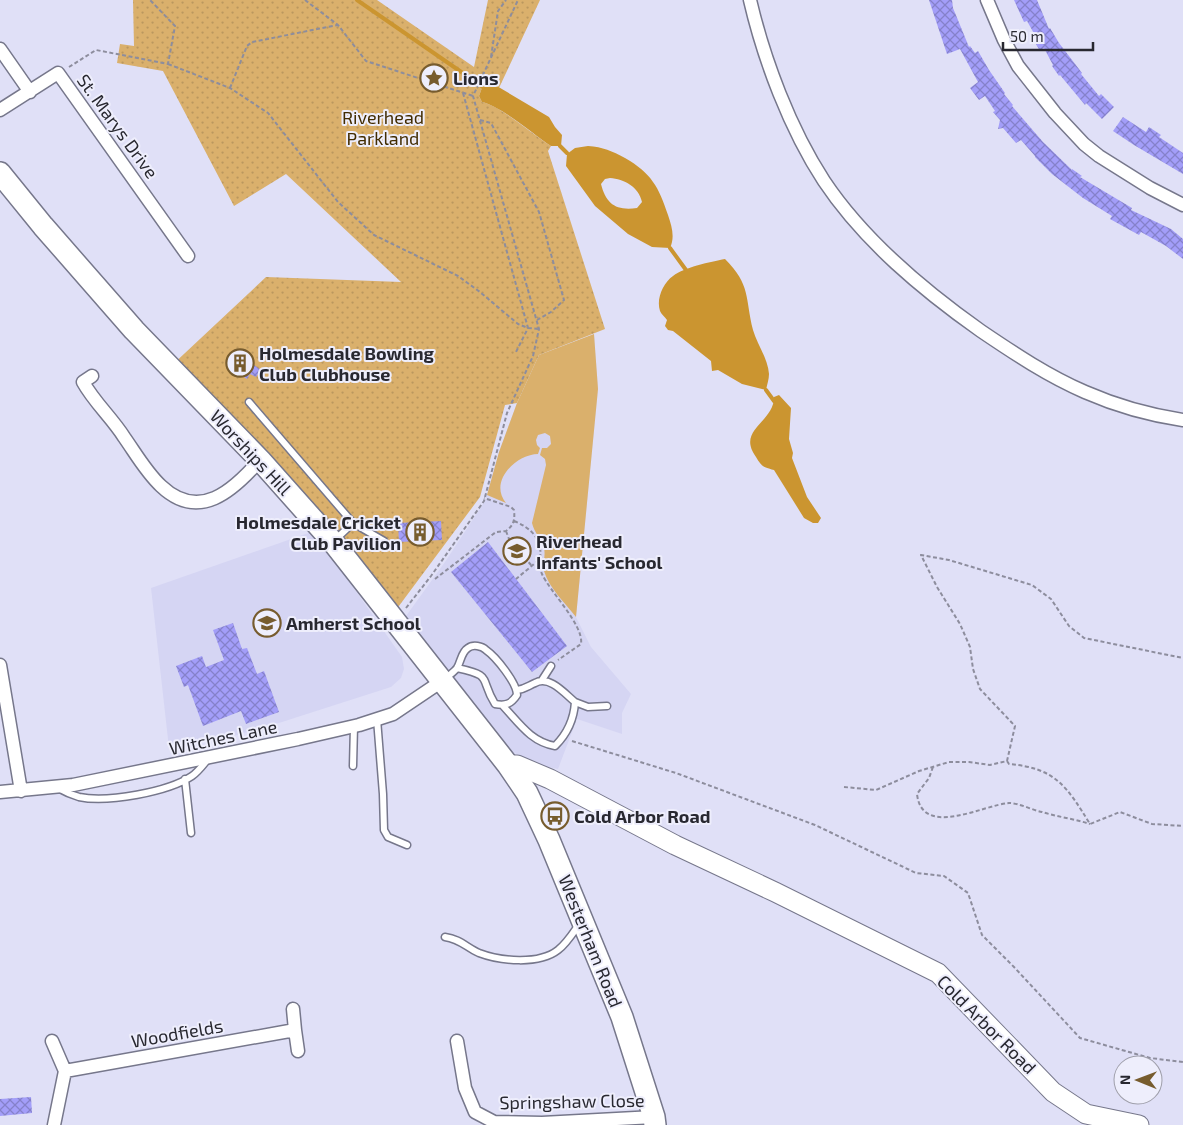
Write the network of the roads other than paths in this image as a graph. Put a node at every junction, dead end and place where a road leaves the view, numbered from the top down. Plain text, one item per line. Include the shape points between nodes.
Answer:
1 (750, 0) edge
2 (987, 0) edge
3 (0, 49) edge
4 (30, 92) junction
5 (0, 110) edge
6 (0, 173) edge
7 (1183, 205) edge
8 (188, 256) dead end
9 (84, 383) dead end
10 (249, 402) dead end
11 (1183, 420) edge
12 (260, 460) junction
13 (353, 523) junction
14 (384, 541) dead end
15 (333, 542) junction
16 (0, 665) edge
17 (551, 666) road end
18 (450, 674) junction
19 (542, 680) junction
20 (517, 690) junction
21 (575, 702) junction
22 (503, 706) junction
23 (607, 706) dead end
24 (377, 719) junction
25 (354, 726) junction
26 (210, 757) junction
27 (508, 765) junction
28 (353, 766) dead end
29 (185, 780) junction
30 (57, 788) junction
31 (21, 791) junction
32 (0, 792) edge
33 (191, 833) dead end
34 (407, 845) dead end
35 (582, 920) junction
36 (444, 936) dead end
37 (293, 1008) dead end
38 (295, 1030) junction
39 (52, 1041) dead end
40 (457, 1041) dead end
41 (298, 1051) dead end
42 (65, 1071) junction
43 (655, 1121) edge
44 (54, 1125) edge
45 (1139, 1125) edge

1 - 11 street via 772,72 802,143 825,182 874,242 961,317 1040,370 1118,405
2 - 7 street via 1018,66 1084,144
3 - 4 street
4 - 5 street, St. Marys Drive
4 - 8 street, St. Marys Drive via 58,73
6 - 12 highway, Worships Hill via 134,330
9 - 12 street via 140,462 161,487 180,499 200,502 216,498 233,489
10 - 13 lane
12 - 15 highway, Worships Hill
13 - 14 lane
13 - 15 lane
15 - 18 highway, Worships Hill via 420,650
16 - 31 street
17 - 19 lane
18 - 20 lane via 463,652 476,645 485,648
18 - 22 lane via 476,672 483,676 490,696 496,704
18 - 24 street, Witches Lane via 393,714
18 - 27 highway, Worships Hill
19 - 20 lane
19 - 21 lane via 553,684
20 - 22 lane via 511,702
21 - 22 lane via 563,738 556,746 536,739 524,730
21 - 23 lane via 588,707
24 - 25 street, Witches Lane
24 - 34 lane via 384,830 388,837
25 - 26 street, Witches Lane
25 - 28 lane
26 - 29 lane
26 - 30 street, Witches Lane
27 - 35 highway, Westerham Road via 527,793
27 - 45 main road, Cold Arbor Road via 517,765 550,780 675,845 938,973 1053,1092 1086,1114
29 - 30 lane via 132,796 102,798 79,797
29 - 33 lane
30 - 31 street, Witches Lane
31 - 32 street, Witches Lane
35 - 36 lane via 556,952 527,960 490,956
35 - 43 highway, Westerham Road via 622,1017
37 - 38 street
38 - 41 street
38 - 42 street, Woodfields
39 - 42 street
40 - 43 street, Springshaw Close via 465,1088 475,1112 494,1122
42 - 44 street

